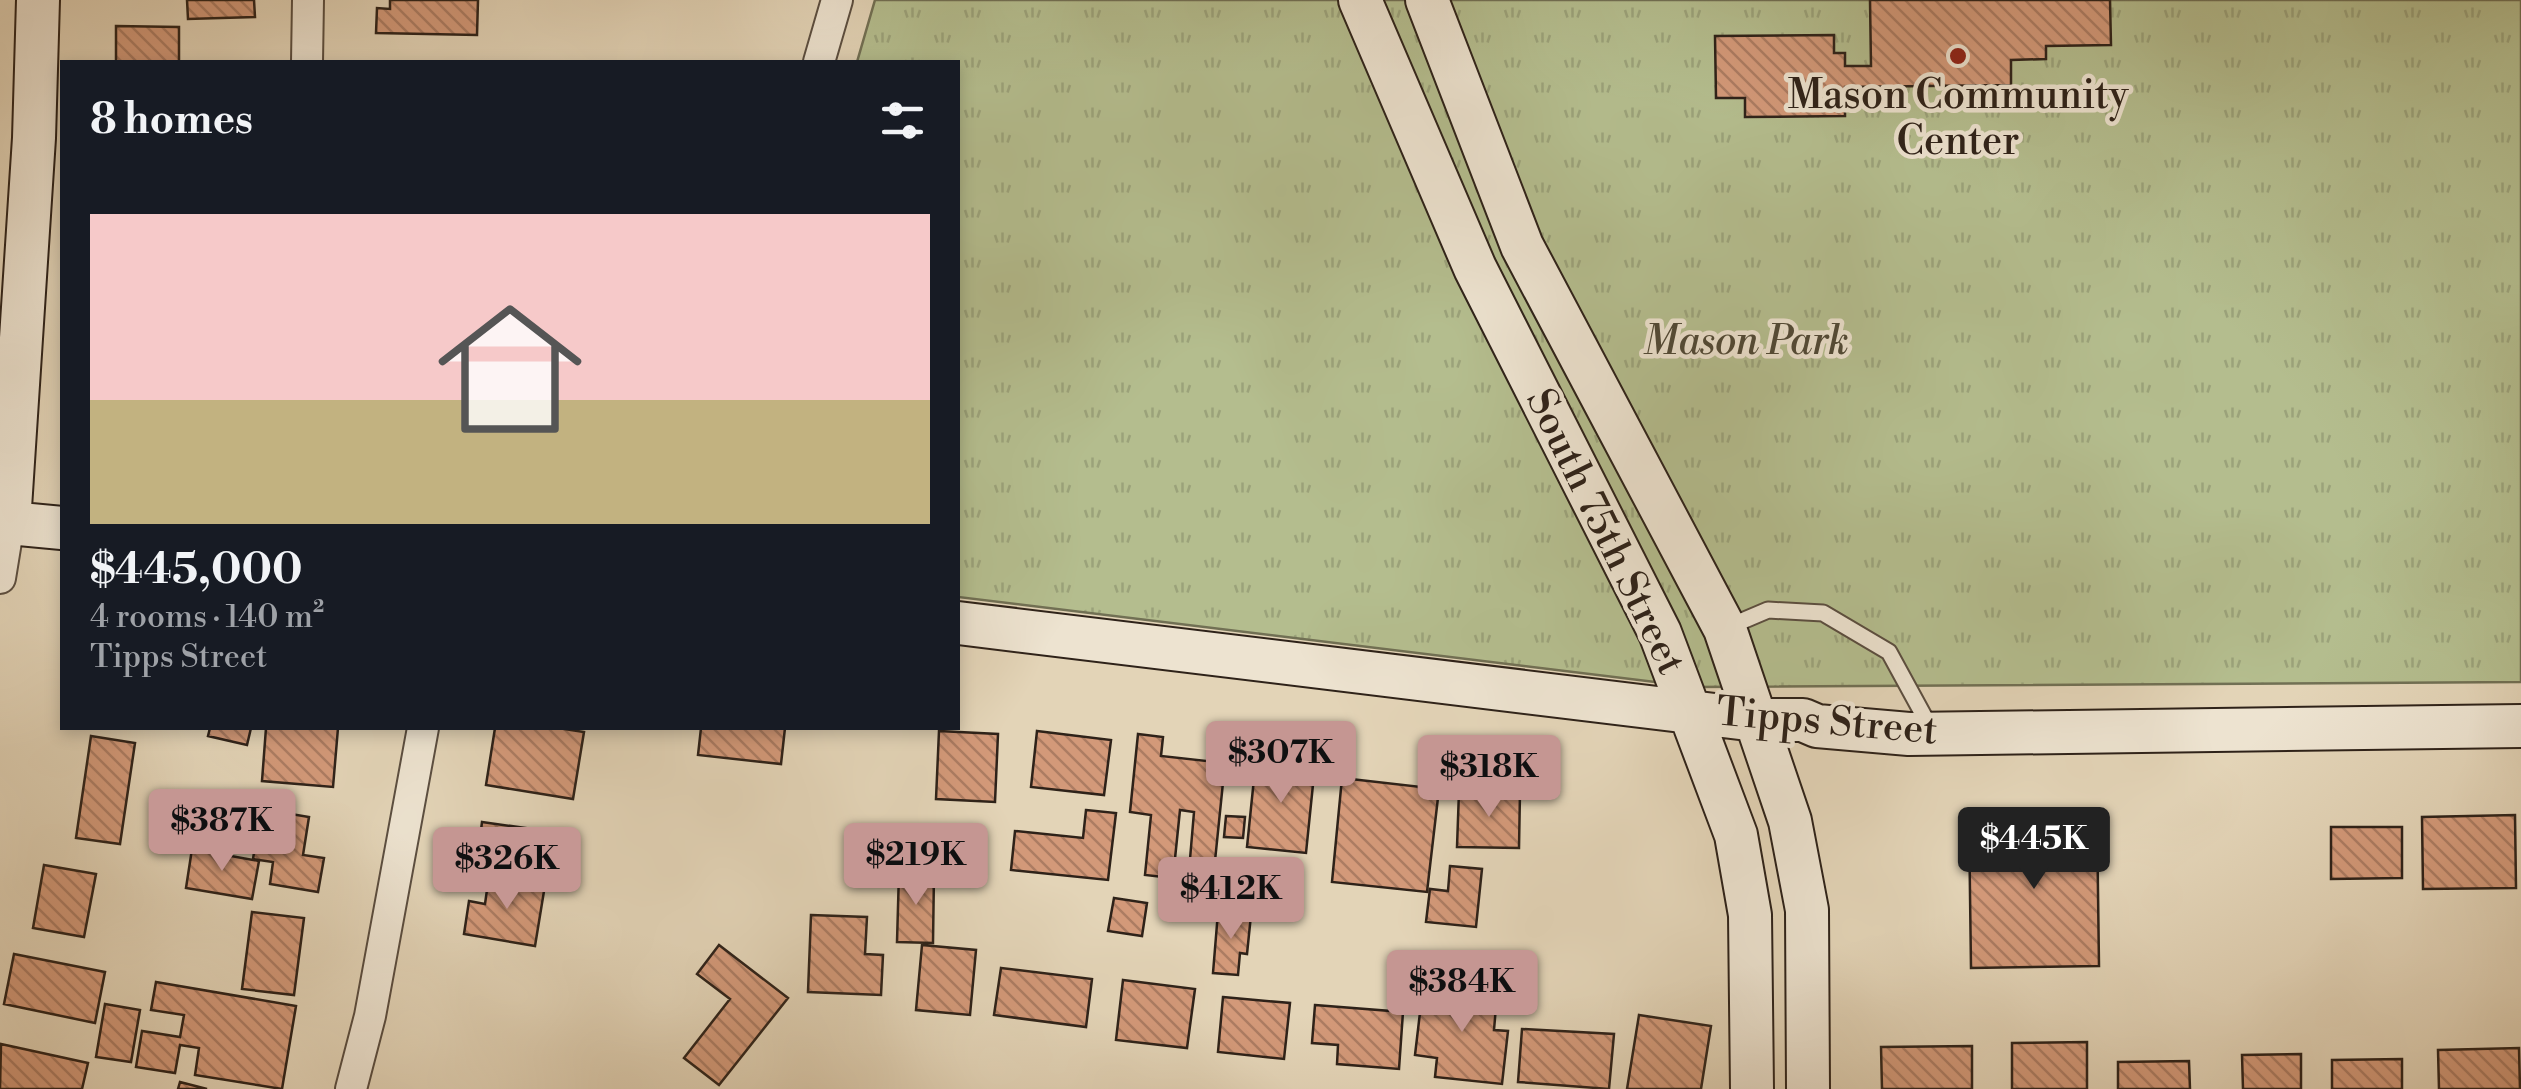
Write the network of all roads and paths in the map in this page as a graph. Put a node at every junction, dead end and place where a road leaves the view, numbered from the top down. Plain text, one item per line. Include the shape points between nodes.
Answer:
1 (38, 0) edge
2 (308, 0) edge
3 (837, 0) edge
4 (1360, 0) edge
5 (1427, 0) edge
6 (307, 60) edge
7 (820, 60) edge
8 (10, 523) junction
9 (60, 528) edge
10 (0, 578) edge
11 (960, 624) edge
12 (1725, 629) junction
13 (1688, 710) junction
14 (1756, 720) junction
15 (2521, 726) edge
16 (423, 730) edge
17 (1933, 733) junction
18 (350, 1089) edge
19 (1752, 1089) edge
20 (1808, 1089) edge

1 - 8 main road
2 - 6 street
3 - 7 street
4 - 13 main road, South 75th Street via 1475,268 1637,584
5 - 12 main road, South 75th Street via 1522,246
8 - 9 main road
8 - 10 street
11 - 13 main road, Tipps Street
12 - 14 main road, South 75th Street
12 - 17 lane via 1768,610 1823,614 1889,652
13 - 14 main road, Tipps Street
13 - 19 main road, South 75th Street via 1736,835 1750,915
14 - 17 main road, Tipps Street
14 - 20 main road, South 75th Street via 1790,821 1806,910
15 - 17 main road, Tipps Street
16 - 18 street via 370,1016

